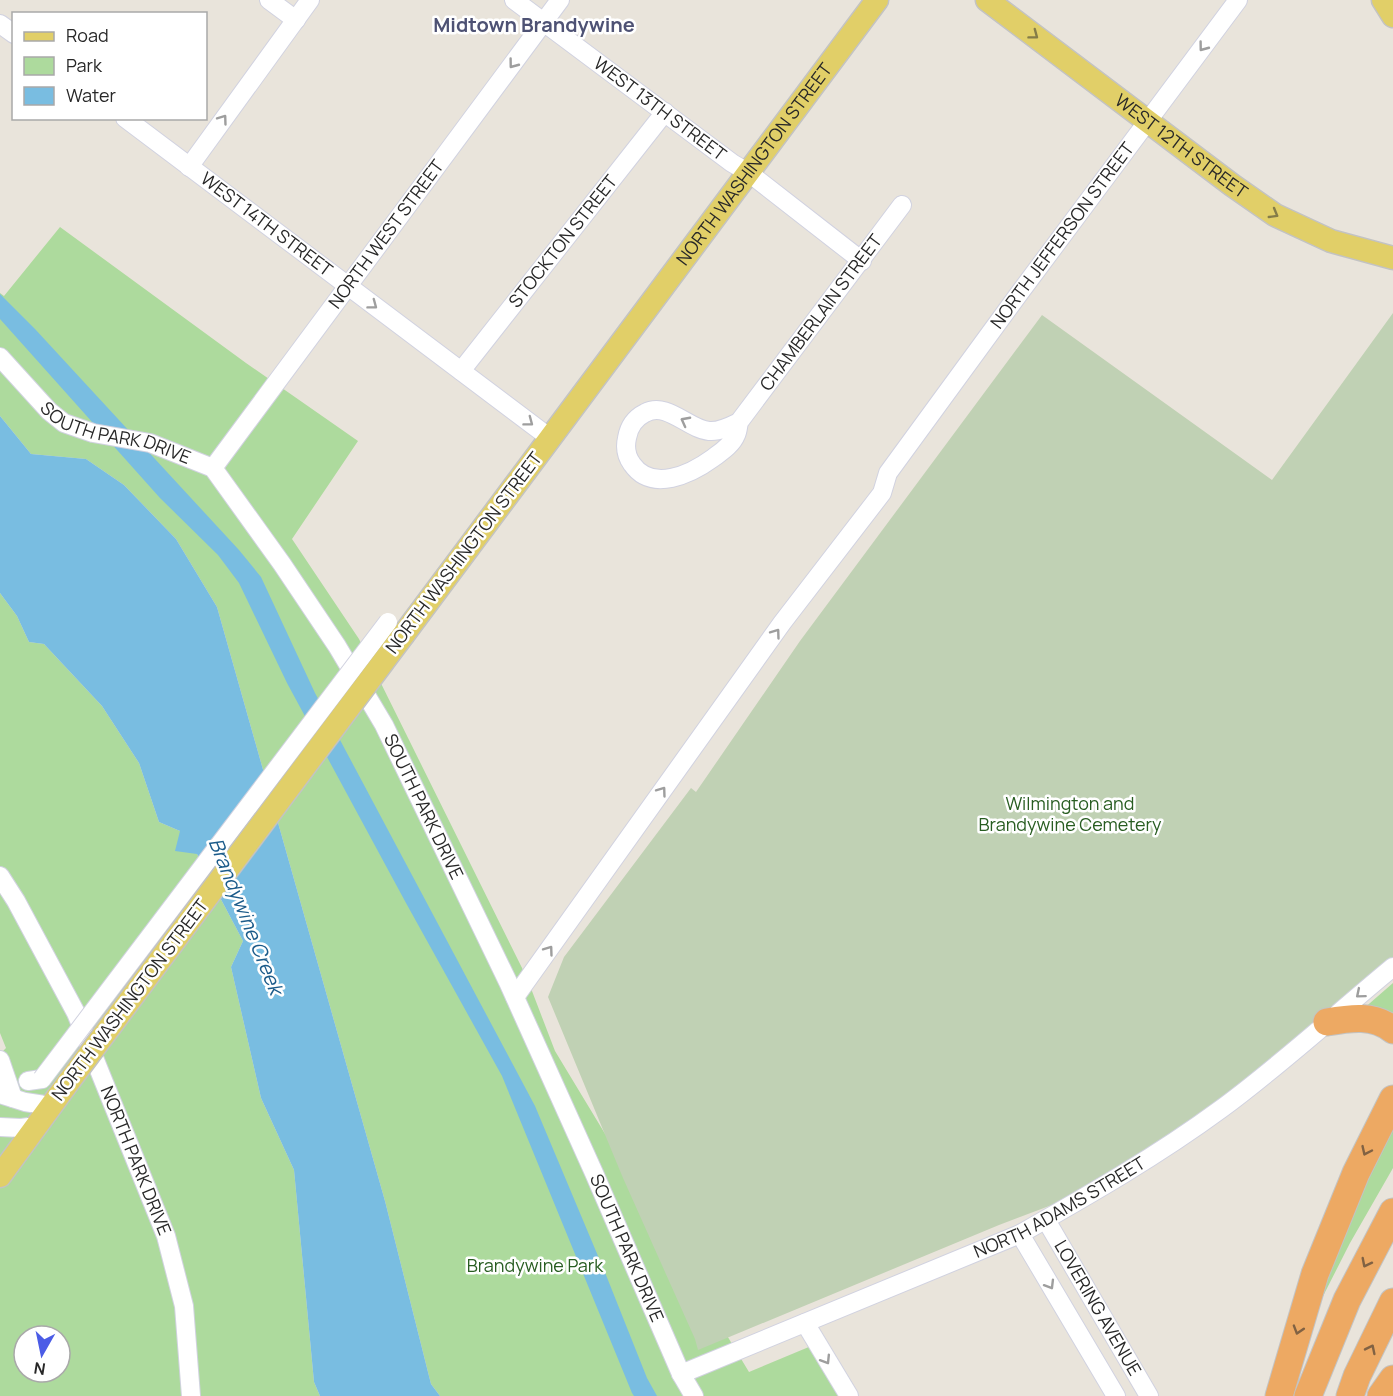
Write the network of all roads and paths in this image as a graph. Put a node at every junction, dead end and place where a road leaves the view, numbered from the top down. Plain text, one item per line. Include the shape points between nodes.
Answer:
1 (269, 0) edge
2 (310, 0) edge
3 (514, 0) edge
4 (560, 0) edge
5 (877, 0) edge
6 (987, 0) edge
7 (1238, 0) edge
8 (1383, 0) edge
9 (1393, 16) edge
10 (296, 20) junction
11 (544, 22) junction
12 (665, 112) junction
13 (128, 120) edge
14 (1147, 121) junction
15 (189, 167) junction
16 (749, 173) junction
17 (902, 205) dead end
18 (1393, 258) edge
19 (862, 261) junction
20 (348, 286) junction
21 (0, 357) edge
22 (461, 372) junction
23 (740, 422) junction
24 (550, 438) junction
25 (213, 468) junction
26 (396, 628) junction
27 (0, 876) edge
28 (1393, 967) edge
29 (515, 997) junction
30 (1327, 1022) junction
31 (1393, 1030) edge
32 (0, 1060) edge
33 (35, 1080) dead end
34 (7, 1096) edge
35 (1393, 1099) edge
36 (51, 1106) junction
37 (37, 1126) junction
38 (0, 1127) edge
39 (0, 1176) edge
40 (1393, 1212) edge
41 (1046, 1220) junction
42 (1020, 1234) junction
43 (1393, 1302) edge
44 (805, 1323) junction
45 (681, 1374) junction
46 (1393, 1378) edge
47 (190, 1396) edge
48 (694, 1396) edge
49 (849, 1396) edge
50 (1116, 1396) edge
51 (1149, 1396) edge
52 (1279, 1396) edge
53 (1308, 1396) edge
54 (1350, 1396) edge
55 (1381, 1396) edge

1 - 10 street
2 - 10 street
3 - 11 street, WEST 13TH STREET
4 - 11 street, NORTH WEST STREET
5 - 16 main road, NORTH WASHINGTON STREET
6 -> 14 main road, WEST 12TH STREET
7 -> 14 street, NORTH JEFFERSON STREET
8 - 9 main road
15 -> 10 street
11 - 12 street, WEST 13TH STREET
11 -> 20 street, NORTH WEST STREET
12 - 16 street, WEST 13TH STREET
12 - 22 street, STOCKTON STREET
13 - 15 street, WEST 14TH STREET
14 -> 18 main road, WEST 12TH STREET via 1275,215 1331,241
29 -> 14 street, NORTH JEFFERSON STREET via 782,623 882,493 888,473
15 - 20 street, WEST 14TH STREET
16 - 19 street, WEST 13TH STREET
16 - 24 main road, NORTH WASHINGTON STREET
17 - 19 street, CHAMBERLAIN STREET
19 - 23 street, CHAMBERLAIN STREET
20 -> 22 street, WEST 14TH STREET
20 - 25 street, NORTH WEST STREET
21 - 25 street, SOUTH PARK DRIVE via 63,423 93,433 150,443
22 -> 24 street, WEST 14TH STREET
23 -> 23 street, CHAMBERLAIN STREET via 711,432 670,413 648,411 630,427 626,453 636,470 645,476 677,476 720,453 735,436
24 - 26 main road, NORTH WASHINGTON STREET
25 - 29 street, SOUTH PARK DRIVE via 337,646 384,725
26 - 33 street, bridge
26 - 36 main road, NORTH WASHINGTON STREET, bridge
27 - 47 street, NORTH PARK DRIVE via 76,1013 166,1236 184,1306
28 -> 30 street, NORTH ADAMS STREET
29 - 45 street, SOUTH PARK DRIVE
30 - 31 highway via 1370,1019
30 - 41 street, NORTH ADAMS STREET via 1223,1108 1135,1168
32 - 34 street
34 - 36 street, NORTH WASHINGTON STREET
35 -> 52 highway via 1356,1173 1318,1266
36 - 37 main road, NORTH WASHINGTON STREET
37 - 38 street
37 - 39 main road, NORTH WASHINGTON STREET
40 -> 53 highway via 1347,1300
41 - 42 street, NORTH ADAMS STREET
41 - 51 street, LOVERING AVENUE
42 - 44 street, NORTH ADAMS STREET
42 -> 50 street, LOVERING AVENUE
54 -> 43 highway
44 - 45 street, NORTH ADAMS STREET
44 -> 49 street
45 - 48 street, SOUTH PARK DRIVE
46 - 55 highway

